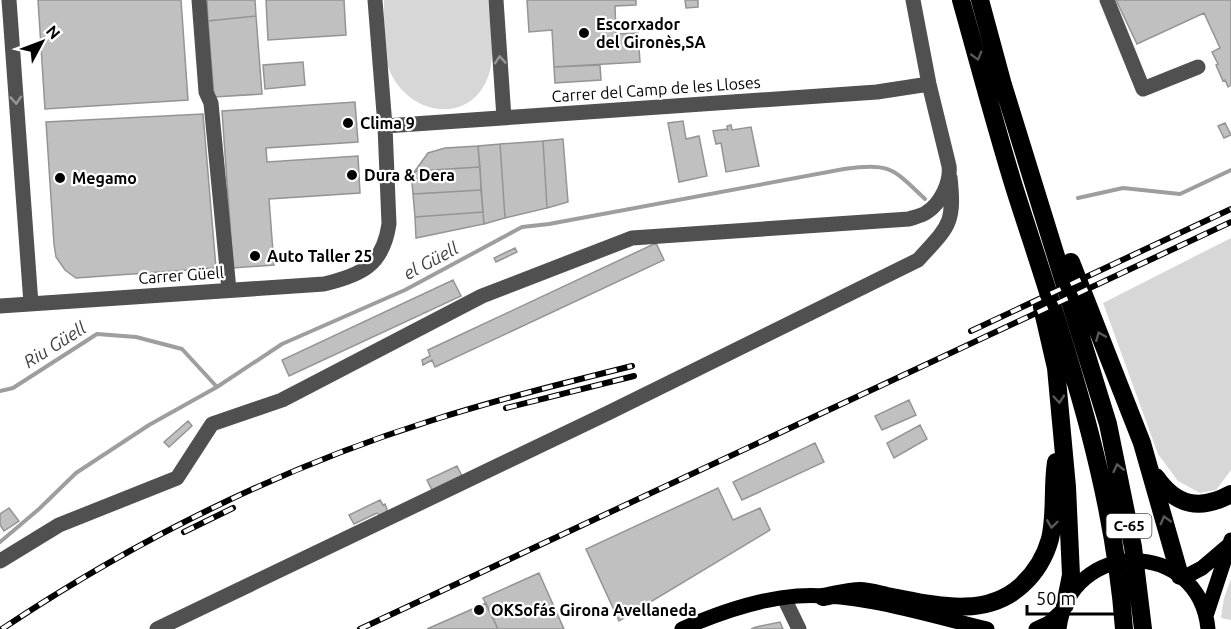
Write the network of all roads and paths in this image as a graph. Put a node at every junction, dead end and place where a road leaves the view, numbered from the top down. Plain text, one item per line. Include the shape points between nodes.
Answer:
1 (9, 0) edge
2 (199, 0) edge
3 (375, 0) edge
4 (496, 0) edge
5 (913, 0) edge
6 (961, 0) edge
7 (980, 0) edge
8 (1107, 0) edge
9 (1198, 67) dead end
10 (929, 84) junction
11 (504, 118) junction
12 (385, 126) junction
13 (950, 177) junction
14 (229, 290) junction
15 (31, 304) junction
16 (0, 306) edge
17 (1083, 315) junction
18 (1054, 329) junction
19 (1062, 424) junction
20 (1150, 468) junction
21 (1231, 494) edge
22 (1230, 542) edge
23 (0, 561) edge
24 (1182, 577) junction
25 (823, 597) junction
26 (784, 598) junction
27 (1063, 608) junction
28 (1207, 622) edge
29 (157, 629) edge
30 (682, 629) edge
31 (798, 629) edge
32 (987, 629) edge
33 (1036, 629) edge
34 (1059, 629) edge
35 (1124, 629) edge
36 (1143, 629) edge

1 -> 15 street
2 - 14 street
3 - 12 street
11 -> 4 street
5 - 10 street
6 -> 18 highway via 1007,162 1014,211
7 - 17 highway, C-65 via 1023,150 1047,195 1057,239
8 - 9 street via 1143,89
10 - 11 street, Carrer del Camp de les Lloses via 877,92
10 - 13 street
11 - 12 street, Carrer del Camp de les Lloses
12 - 14 street, Carrer Güell via 389,224 387,238 375,260 363,272 324,284
13 - 23 street via 938,202 926,213 909,219 632,238 482,296 282,400 212,424 177,478 59,525
13 - 29 street via 953,208 946,230 918,260
14 - 15 street, Carrer Güell
15 - 16 street, Carrer Güell
20 -> 17 highway
36 -> 17 highway, C-65 via 1133,547
18 -> 19 highway
18 - 35 highway, C-65 via 1090,431 1104,488
19 -> 25 highway via 1050,539 1039,566 1016,590 981,606 963,607 860,591
19 - 27 highway via 1071,575
20 - 21 highway via 1163,487 1183,501 1216,503
24 -> 20 highway
22 - 24 main road via 1202,568
22 - 28 main road
24 - 27 main road via 1146,561 1118,562 1084,578
24 - 28 main road via 1199,598
25 - 26 main road
25 - 32 main road via 889,606
26 - 30 main road via 747,605
26 - 31 street
27 - 33 main road via 1050,623
27 - 34 main road

